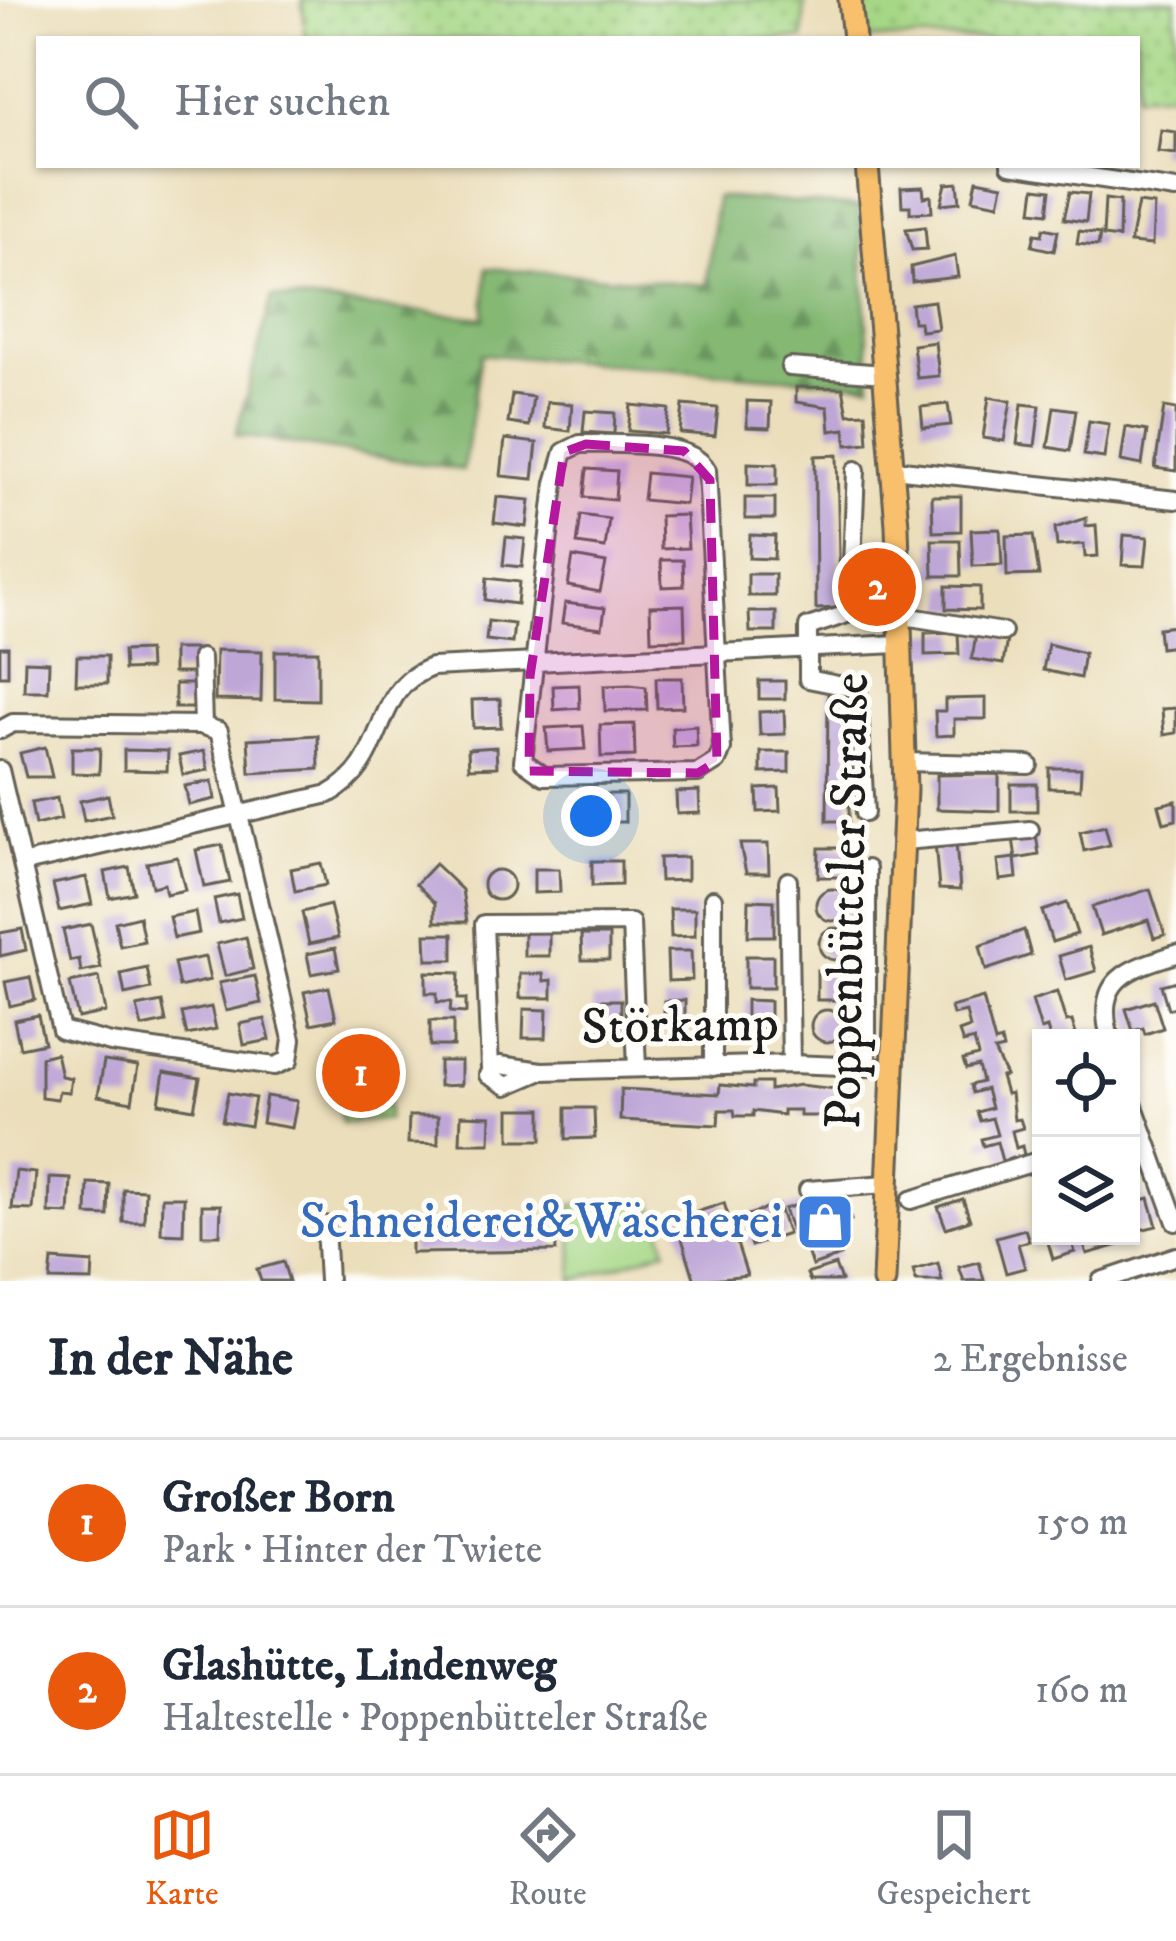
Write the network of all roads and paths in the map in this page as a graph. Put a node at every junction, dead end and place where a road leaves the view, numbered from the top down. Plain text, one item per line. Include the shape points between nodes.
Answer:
1 (850, 0) edge
2 (854, 36) edge
3 (867, 168) edge
4 (1030, 168) edge
5 (1176, 190) edge
6 (790, 367) dead end
7 (885, 374) junction
8 (893, 469) junction
9 (856, 470) dead end
10 (1176, 500) edge
11 (898, 615) junction
12 (1003, 632) dead end
13 (898, 644) junction
14 (808, 650) junction
15 (718, 655) junction
16 (201, 658) dead end
17 (532, 665) junction
18 (203, 726) junction
19 (0, 730) edge
20 (904, 762) junction
21 (1029, 765) dead end
22 (0, 770) edge
23 (865, 813) dead end
24 (239, 818) junction
25 (1030, 830) dead end
26 (904, 842) junction
27 (26, 862) junction
28 (867, 868) dead end
29 (788, 881) dead end
30 (713, 899) dead end
31 (1176, 954) edge
32 (1108, 1029) edge
33 (790, 1064) junction
34 (867, 1066) junction
35 (713, 1067) junction
36 (637, 1068) junction
37 (892, 1068) junction
38 (1140, 1137) edge
39 (1032, 1163) edge
40 (886, 1184) junction
41 (808, 1190) dead end
42 (911, 1201) dead end
43 (1176, 1222) edge
44 (325, 1225) dead end
45 (1176, 1256) edge
46 (328, 1281) edge
47 (884, 1281) edge
48 (1101, 1281) edge

1 - 2 main road
3 - 7 main road, Poppenbütteler Straße
4 - 5 street
6 - 7 street
7 - 8 main road, Poppenbütteler Straße
8 - 10 street
8 - 11 main road, Poppenbütteler Straße
9 - 14 street via 850,614 815,621
11 - 12 street
11 - 13 main road, Poppenbütteler Straße
13 - 14 street
13 - 20 main road, Poppenbütteler Straße
14 - 15 street
14 - 23 street via 808,679 858,689
15 - 17 street
15 - 17 street via 722,749 698,773 530,771 522,749
15 - 17 street via 703,462 684,452 580,444 564,452 556,475
16 - 18 street
17 - 24 street via 414,674 398,689 357,776 329,794
18 - 19 street via 13,723
18 - 24 street via 224,738
20 - 21 street
20 - 26 main road, Poppenbütteler Straße
22 - 27 street
24 - 27 street
24 - 27 street via 293,1064 66,1034 55,1015
25 - 26 street
26 - 37 main road, Poppenbütteler Straße
28 - 34 street
29 - 33 street
30 - 35 street
31 - 32 street via 1114,982 1104,1007
33 - 34 street, Störkamp
33 - 35 street, Störkamp
34 - 37 street, Störkamp
35 - 36 street, Störkamp
36 - 36 street, Störkamp via 542,1071 502,1086 489,1079 484,924 631,922
37 - 40 main road, Poppenbütteler Straße
38 - 43 street
39 - 42 street
40 - 41 street
40 - 47 main road, Poppenbütteler Straße
44 - 46 street
45 - 48 street

